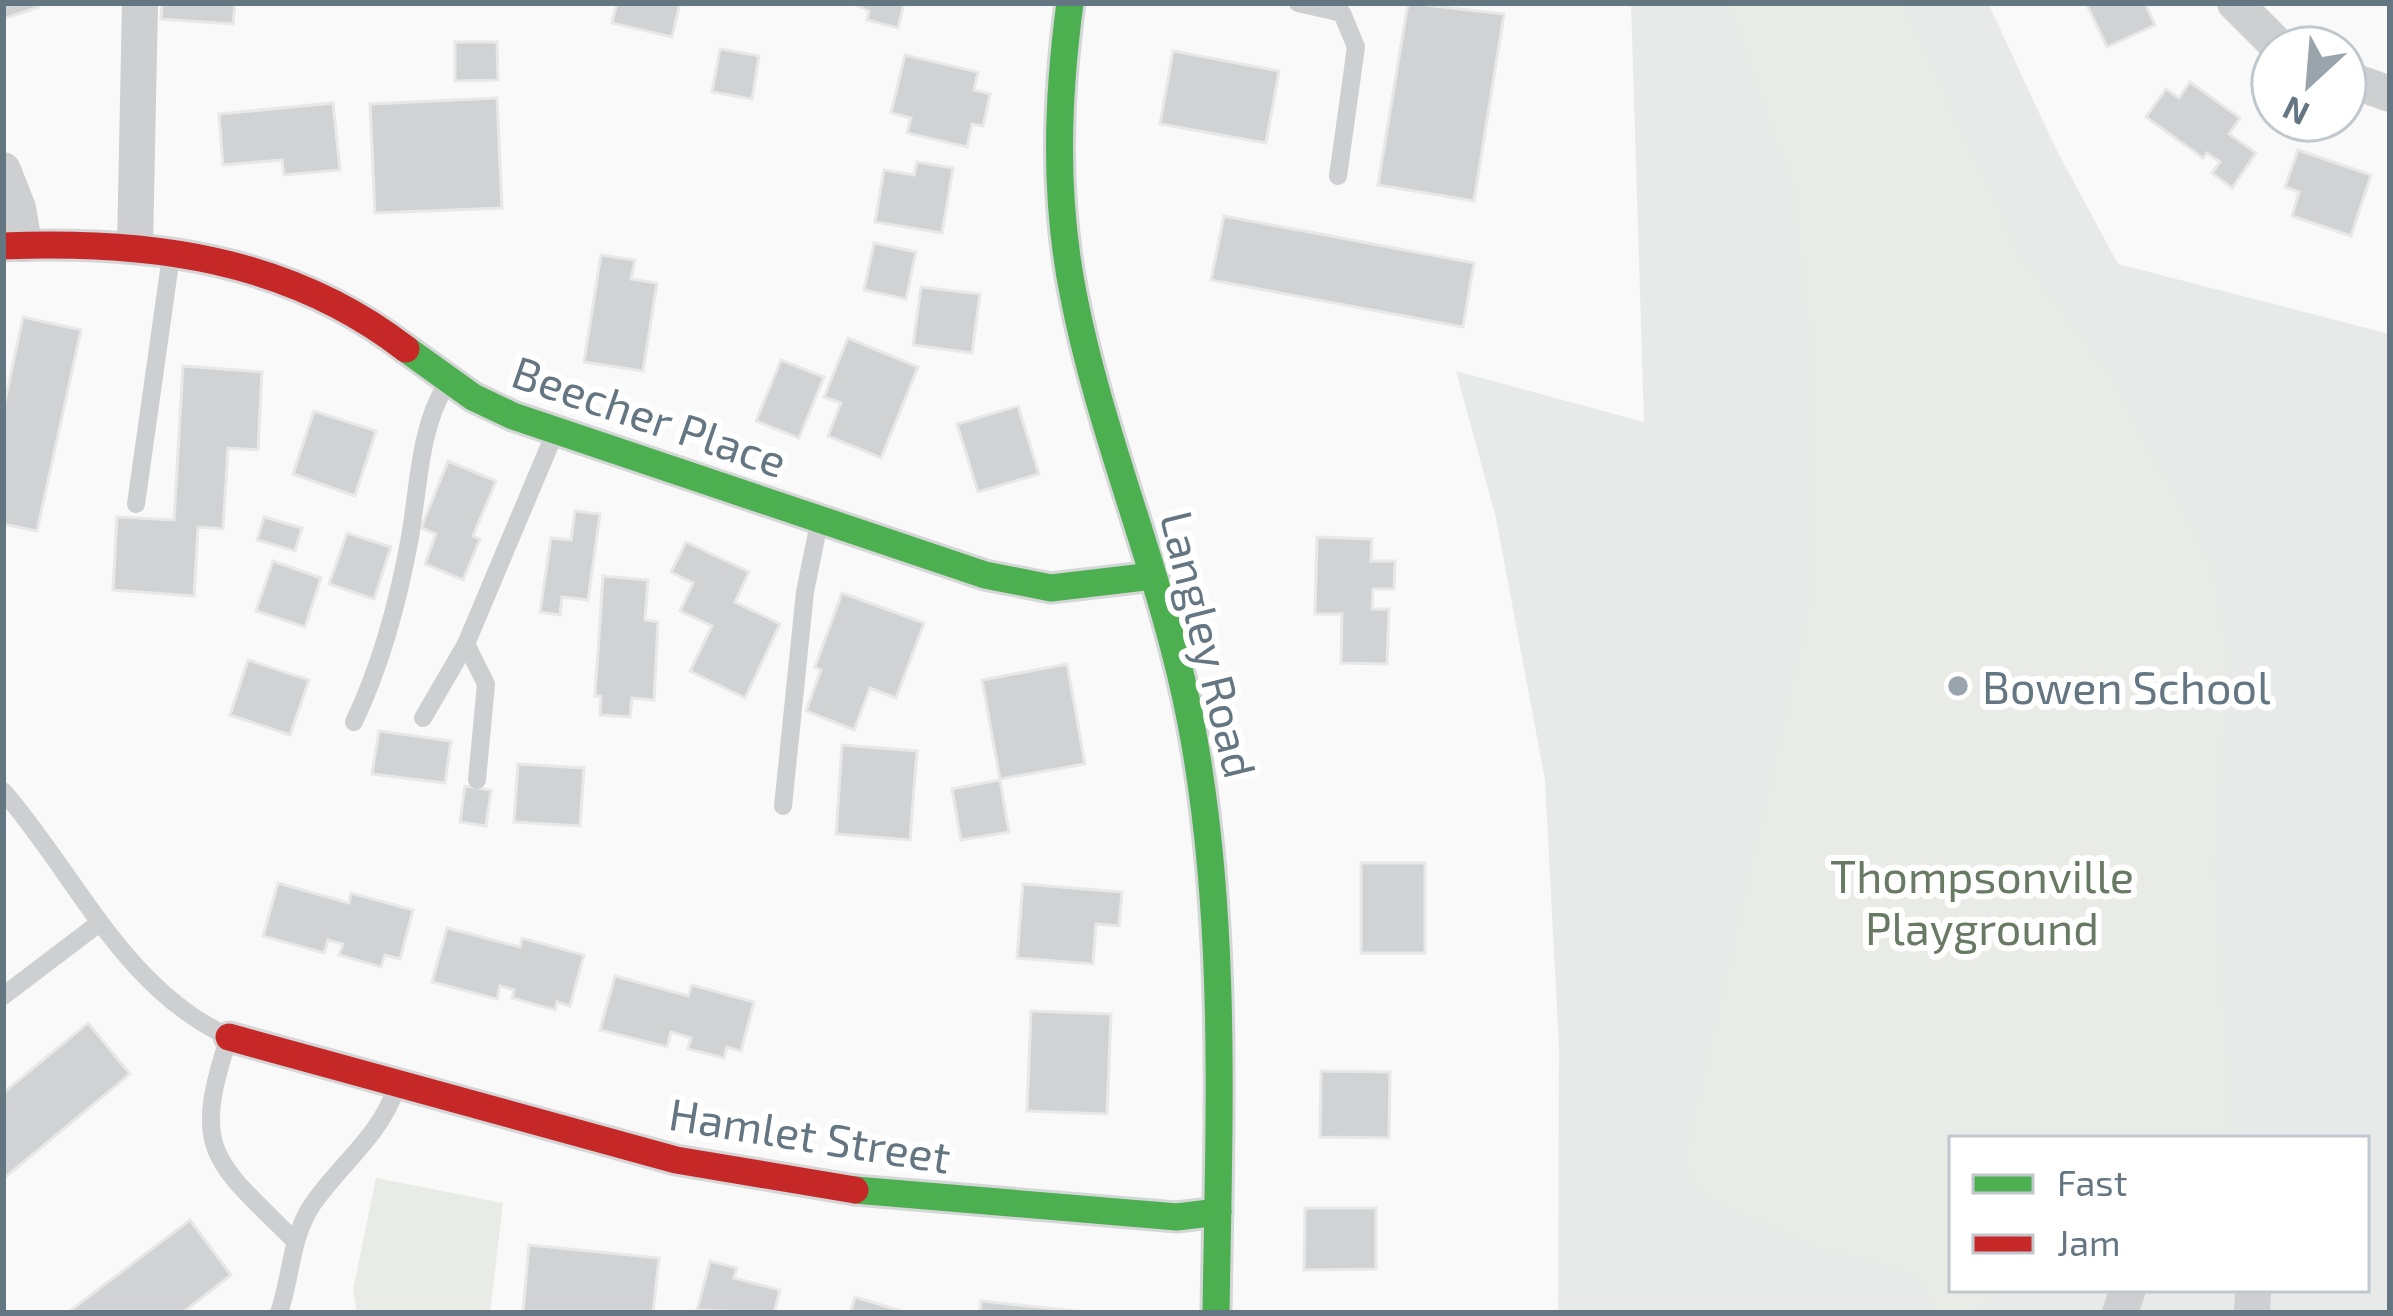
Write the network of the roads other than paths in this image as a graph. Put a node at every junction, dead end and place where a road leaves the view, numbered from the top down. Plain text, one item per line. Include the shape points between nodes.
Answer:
1 (140, 3) edge
2 (1070, 3) edge
3 (1298, 3) edge
4 (2235, 3) edge
5 (2256, 24) edge
6 (3, 170) edge
7 (1339, 176) dead end
8 (14, 245) edge
9 (153, 249) junction
10 (449, 381) junction
11 (555, 430) junction
12 (136, 504) dead end
13 (820, 519) junction
14 (1153, 576) junction
15 (466, 644) junction
16 (423, 718) dead end
17 (354, 722) dead end
18 (477, 780) dead end
19 (3, 791) edge
20 (783, 806) dead end
21 (98, 924) junction
22 (3, 996) edge
23 (229, 1037) junction
24 (397, 1084) junction
25 (1218, 1212) junction
26 (293, 1239) junction
27 (279, 1313) edge
28 (1216, 1313) edge

1 - 9 street
2 - 14 street, Langley Road via 1058,143 1063,231
3 - 7 lane via 1342,13 1356,47
4 - 5 street
6 - 8 street via 18,208
8 - 9 street, Beecher Place
9 - 10 street, Beecher Place via 297,281
9 - 12 lane
10 - 11 street, Beecher Place via 495,409
10 - 17 lane via 432,415 404,566
11 - 13 street, Beecher Place
11 - 15 lane
13 - 14 street, Beecher Place via 1035,586 1083,588
13 - 20 lane
14 - 25 street, Langley Road via 1190,718 1215,873
15 - 16 lane
15 - 18 lane via 486,684
19 - 21 lane, Hamlet Street
21 - 22 lane
21 - 23 lane, Hamlet Street via 169,1000
23 - 24 street, Hamlet Street
23 - 26 lane via 208,1106 215,1153
24 - 25 street, Hamlet Street via 791,1183 1177,1217
24 - 26 lane via 378,1126
25 - 28 street, Langley Road
26 - 27 lane

